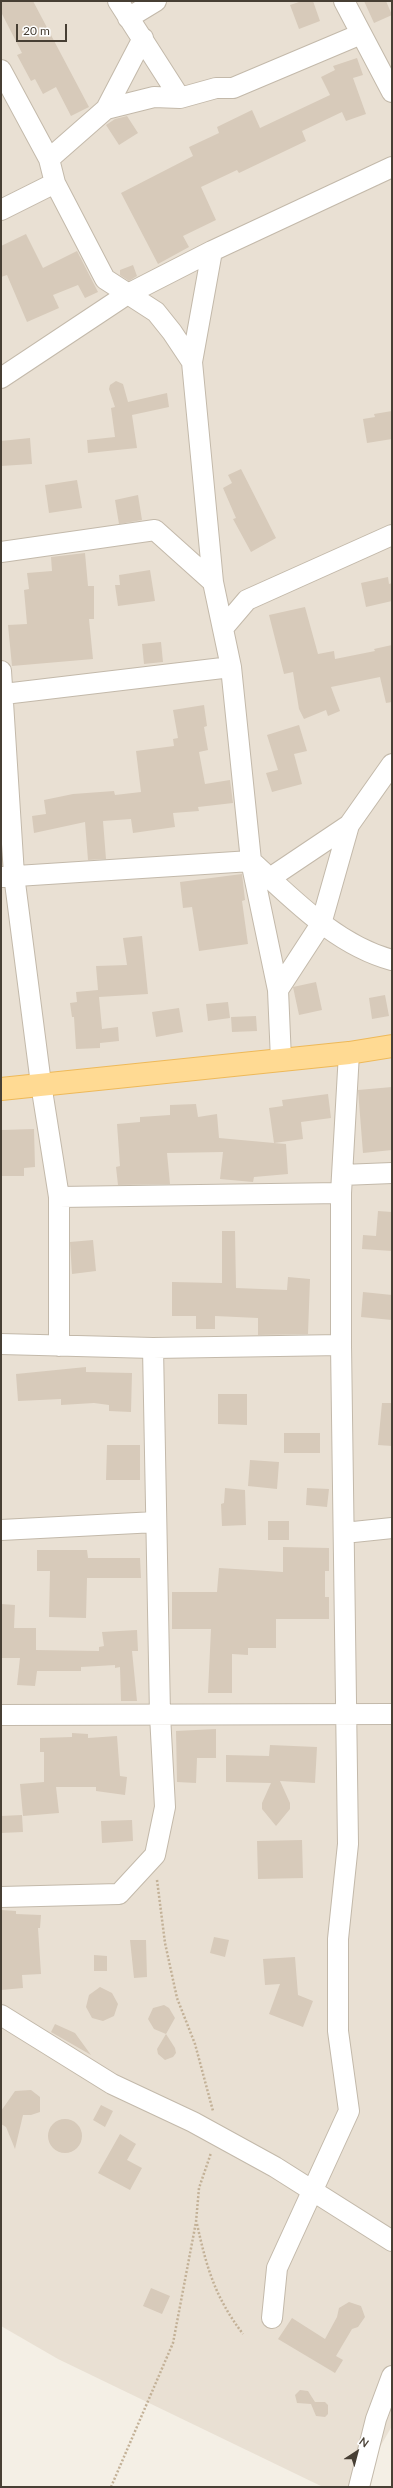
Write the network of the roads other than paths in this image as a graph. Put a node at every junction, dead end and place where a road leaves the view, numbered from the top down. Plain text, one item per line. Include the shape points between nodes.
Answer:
1 (156, 1) edge
2 (344, 1) edge
3 (123, 9) edge
4 (361, 34) junction
5 (143, 38) junction
6 (1, 72) edge
7 (392, 92) edge
8 (180, 98) junction
9 (106, 109) junction
10 (49, 159) junction
11 (392, 168) edge
12 (55, 183) junction
13 (1, 210) edge
14 (212, 251) junction
15 (126, 295) junction
16 (192, 362) junction
17 (1, 378) edge
18 (392, 535) edge
19 (1, 552) edge
20 (213, 582) junction
21 (224, 627) junction
22 (230, 667) junction
23 (1, 671) edge
24 (4, 694) junction
25 (392, 764) edge
26 (349, 825) junction
27 (251, 861) junction
28 (8, 876) edge
29 (270, 878) junction
30 (321, 924) junction
31 (392, 960) edge
32 (278, 990) junction
33 (392, 1046) edge
34 (349, 1053) junction
35 (281, 1060) junction
36 (41, 1084) junction
37 (1, 1089) edge
38 (392, 1173) edge
39 (342, 1184) junction
40 (59, 1197) junction
41 (1, 1344) edge
42 (341, 1345) junction
43 (59, 1346) junction
44 (153, 1348) junction
45 (156, 1522) junction
46 (392, 1528) edge
47 (1, 1530) edge
48 (344, 1533) junction
49 (347, 1714) junction
50 (392, 1714) edge
51 (1, 1715) edge
52 (160, 1715) junction
53 (1, 1897) edge
54 (1, 2015) edge
55 (313, 2191) junction
56 (392, 2241) edge
57 (272, 2318) dead end
58 (392, 2376) edge
59 (359, 2487) edge

1 - 3 street
2 - 4 street
3 - 5 street
4 - 7 street
4 - 8 street via 233,88 216,88
5 - 8 street
5 - 9 street
6 - 10 street
8 - 9 street via 154,97
9 - 10 street
10 - 12 street
11 - 14 street
12 - 13 street
12 - 15 street via 105,279
14 - 15 street
14 - 16 street
15 - 16 street via 156,312
15 - 17 street
16 - 20 street
18 - 21 street via 247,600
19 - 20 street via 155,530
20 - 21 street
21 - 22 street
22 - 24 street
22 - 27 street
23 - 24 street
24 - 28 street
25 - 26 street
26 - 29 street
26 - 30 street
27 - 28 street
27 - 29 street
27 - 32 street
28 - 36 street
29 - 30 street
30 - 31 street via 379,956
30 - 32 street
32 - 35 street
33 - 34 main road
34 - 35 main road
34 - 39 street
35 - 36 main road
36 - 37 main road
36 - 40 street
38 - 39 street
39 - 40 street
39 - 42 street
40 - 43 street
41 - 43 street
42 - 44 street
42 - 48 street
43 - 44 street
44 - 45 street
45 - 47 street
45 - 52 street
46 - 48 street
48 - 49 street
49 - 50 street
49 - 52 street
49 - 55 street via 348,1844 338,1939 338,2016 349,2111
51 - 52 street
52 - 53 street via 165,1807 155,1855 118,1894
54 - 55 street via 112,2084 218,2135
55 - 56 street
55 - 57 street via 277,2268
58 - 59 street via 376,2419

